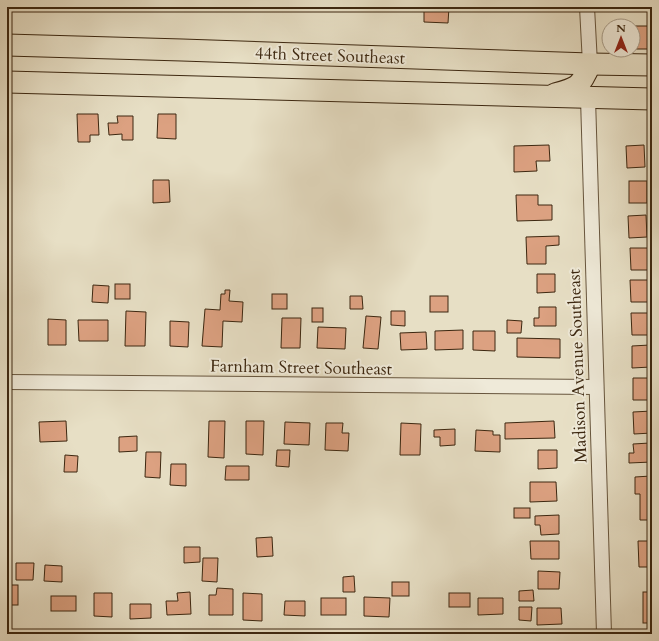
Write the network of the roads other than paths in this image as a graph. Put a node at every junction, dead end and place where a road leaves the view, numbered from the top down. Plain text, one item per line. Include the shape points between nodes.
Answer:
1 (588, 7) edge
2 (7, 46) edge
3 (590, 64) junction
4 (652, 65) edge
5 (7, 82) edge
6 (546, 97) junction
7 (588, 98) junction
8 (652, 99) edge
9 (7, 382) edge
10 (596, 388) junction
11 (604, 634) edge

1 - 3 street
2 - 3 main road, 44th Street Southeast
3 - 4 main road, 44th Street Southeast
3 - 6 main road via 586,76 573,90
5 - 6 main road, 44th Street Southeast
6 - 7 main road, 44th Street Southeast
7 - 8 main road, 44th Street Southeast
7 - 10 street, Madison Avenue Southeast
9 - 10 street, Farnham Street Southeast
10 - 11 street, Madison Avenue Southeast

